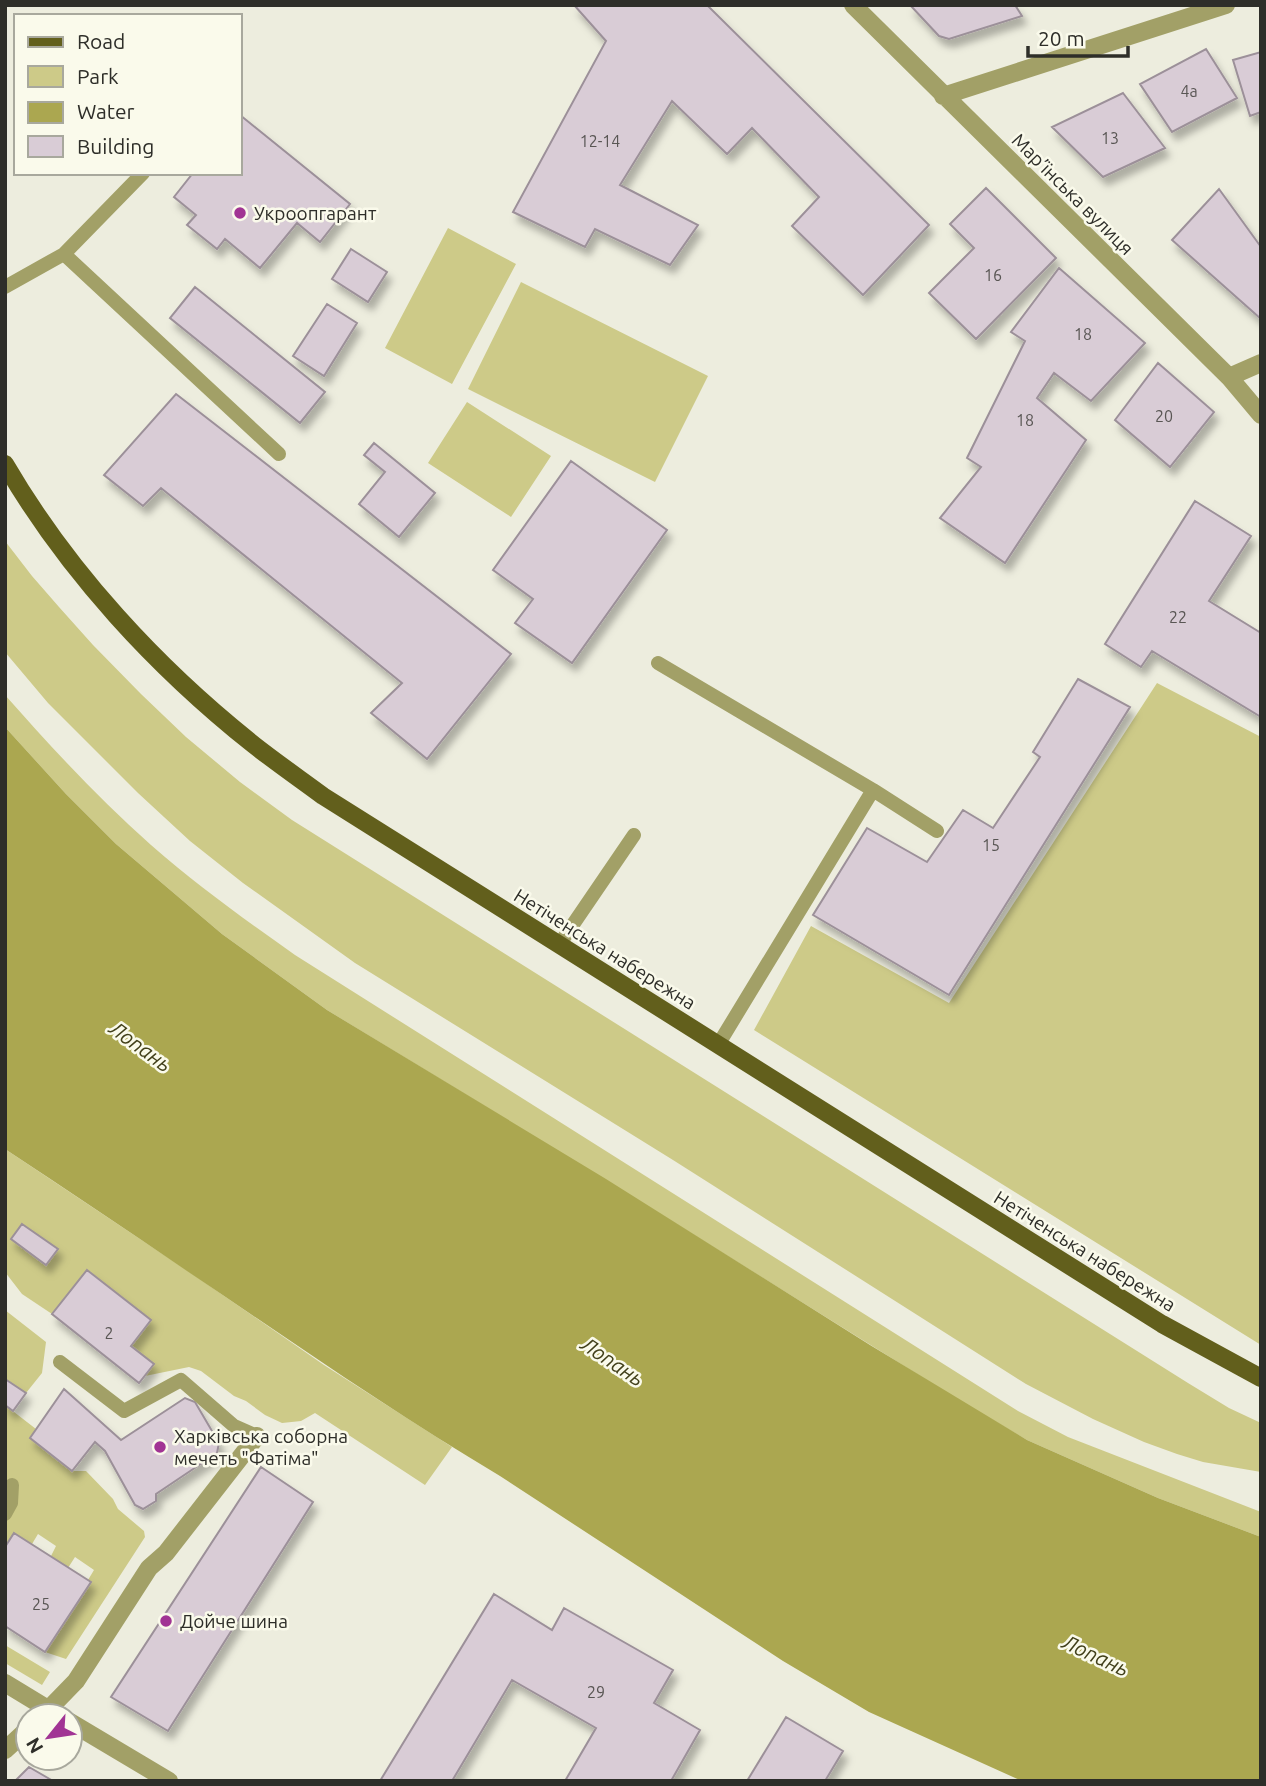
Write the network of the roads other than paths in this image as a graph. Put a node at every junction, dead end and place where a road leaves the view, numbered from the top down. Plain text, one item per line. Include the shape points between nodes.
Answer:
1 (853, 5) edge
2 (1226, 5) edge
3 (943, 96) junction
4 (141, 175) edge
5 (64, 254) junction
6 (5, 287) edge
7 (1261, 363) edge
8 (1229, 377) junction
9 (1261, 415) edge
10 (279, 454) dead end
11 (5, 464) edge
12 (658, 663) dead end
13 (873, 790) junction
14 (937, 831) dead end
15 (634, 835) dead end
16 (559, 945) junction
17 (718, 1045) junction
18 (60, 1362) dead end
19 (1261, 1378) edge
20 (257, 1436) joint
21 (12, 1485) dead end
22 (5, 1514) edge
23 (5, 1683) edge
24 (33, 1702) edge
25 (59, 1702) edge
26 (84, 1730) edge
27 (169, 1781) edge

1 - 3 street, Мар’їнська вулиця
2 - 3 street
3 - 8 street, Мар’їнська вулиця
4 - 5 lane
5 - 6 lane
5 - 10 lane
7 - 8 street
8 - 9 street, Мар’їнська вулиця
11 - 16 main road, Нетіченська набережна via 84,578 160,661 224,719 323,796
12 - 13 lane
13 - 14 lane
13 - 17 lane
15 - 16 lane
16 - 17 main road, Нетіченська набережна
17 - 19 main road, Нетіченська набережна via 1162,1324
18 - 20 lane via 124,1411 181,1380 234,1426
20 - 25 street via 166,1553 149,1568
21 - 22 lane
23 - 24 street
26 - 27 street

